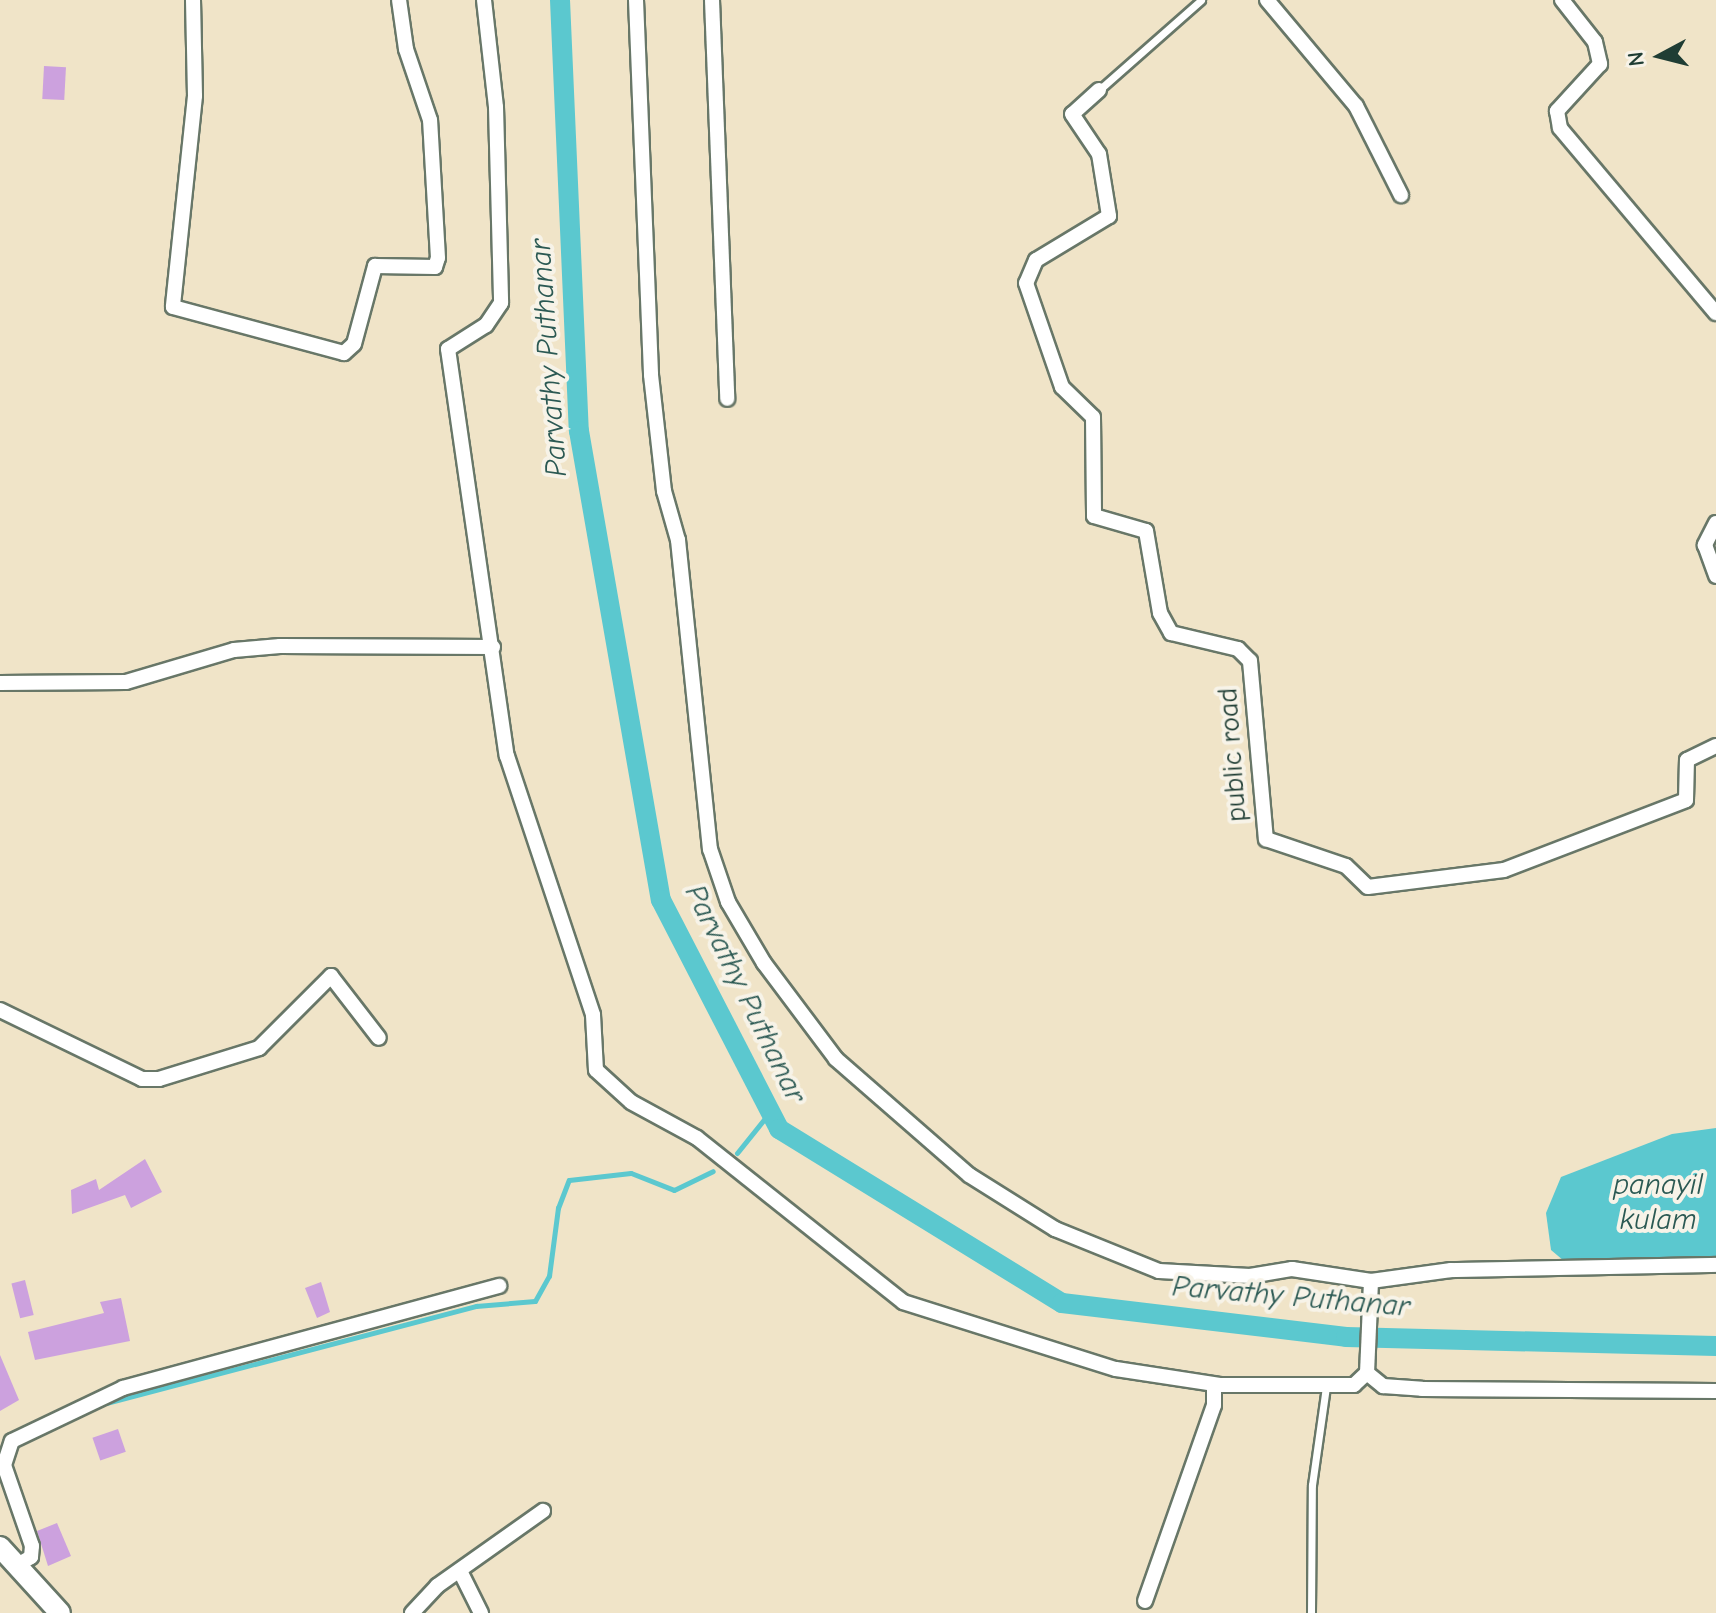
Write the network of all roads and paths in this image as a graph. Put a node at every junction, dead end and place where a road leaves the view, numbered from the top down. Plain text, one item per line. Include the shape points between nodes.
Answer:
1 (193, 0) edge
2 (399, 0) edge
3 (484, 0) edge
4 (636, 0) edge
5 (712, 0) edge
6 (1201, 0) edge
7 (1267, 0) edge
8 (1562, 0) edge
9 (1099, 90) joint
10 (1401, 195) dead end
11 (1716, 313) edge
12 (727, 399) dead end
13 (1716, 523) edge
14 (1716, 576) edge
15 (493, 647) junction
16 (0, 683) edge
17 (1716, 746) edge
18 (0, 1010) edge
19 (379, 1038) dead end
20 (1716, 1265) edge
21 (1371, 1281) junction
22 (499, 1286) dead end
23 (1367, 1373) junction
24 (1214, 1385) junction
25 (1326, 1387) junction
26 (1716, 1391) edge
27 (543, 1511) dead end
28 (0, 1547) edge
29 (19, 1564) junction
30 (460, 1571) junction
31 (1145, 1601) dead end
32 (60, 1613) edge
33 (412, 1613) edge
34 (481, 1613) edge
35 (1311, 1613) edge

1 - 2 street via 195,96 173,307 344,353 354,344 372,269 435,267 439,255 430,120 406,49
3 - 15 street via 496,107 501,303 486,325 448,349
4 - 21 street via 651,375 664,491 681,562 707,828 728,902 793,1007 836,1059 969,1175 1055,1229 1159,1271 1250,1276 1292,1269
5 - 12 street
6 - 9 lane
7 - 10 street via 1356,106
8 - 11 street via 1595,42 1600,64 1557,111 1560,128
9 - 17 street, public road via 1072,114 1098,151 1109,216 1036,260 1026,283 1062,387 1092,413 1094,516 1146,531 1160,613 1171,633 1238,649 1250,661 1263,836 1346,866 1368,887 1478,875 1686,800 1687,760
13 - 14 street via 1705,545
15 - 16 street via 280,646 234,650 126,682
15 - 24 street via 514,789 593,1015 598,1044 592,1065 613,1088 697,1138 903,1302 1116,1369
18 - 19 street via 142,1079 159,1079 259,1048 331,976
20 - 21 street via 1451,1270
21 - 23 street
22 - 29 street via 123,1388 12,1441 4,1465 32,1546 31,1557
23 - 25 street via 1354,1385
23 - 26 street via 1383,1386 1422,1389
24 - 25 street
24 - 31 street via 1214,1405
25 - 35 lane via 1312,1485
27 - 30 street
28 - 29 main road
29 - 32 main road
30 - 33 street
30 - 34 street

